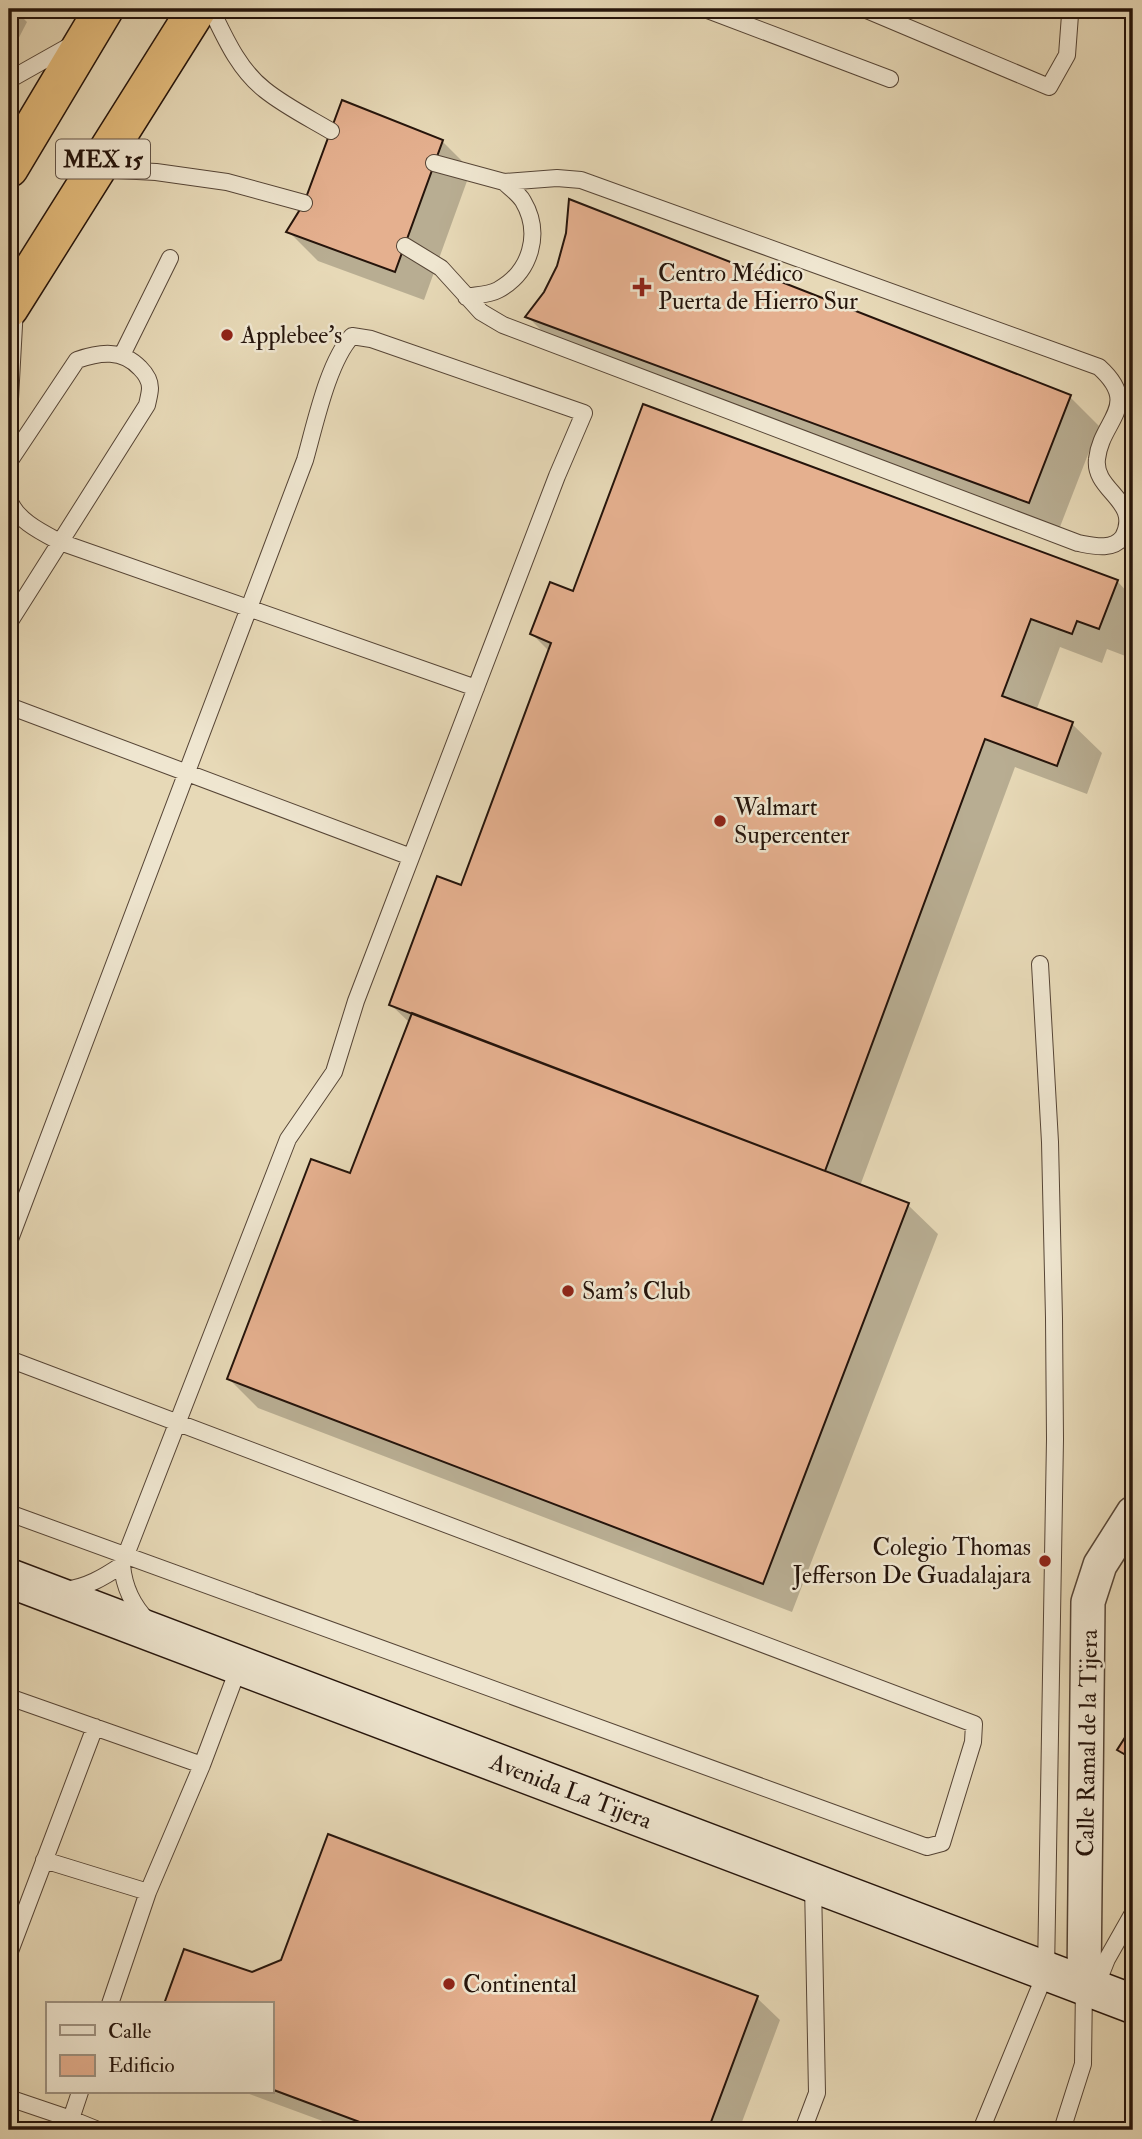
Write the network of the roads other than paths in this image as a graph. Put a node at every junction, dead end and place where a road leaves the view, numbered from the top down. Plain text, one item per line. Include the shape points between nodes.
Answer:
1 (197, 9) edge
2 (211, 9) edge
3 (705, 9) edge
4 (864, 9) edge
5 (1065, 9) edge
6 (96, 23) edge
7 (890, 79) dead end
8 (9, 80) edge
9 (331, 131) dead end
10 (434, 163) dead end
11 (9, 168) edge
12 (96, 169) junction
13 (504, 181) junction
14 (304, 203) dead end
15 (405, 246) dead end
16 (170, 258) dead end
17 (466, 297) junction
18 (12, 302) edge
19 (122, 355) junction
20 (9, 417) edge
21 (9, 462) edge
22 (9, 499) edge
23 (60, 542) junction
24 (249, 608) junction
25 (9, 623) edge
26 (477, 688) junction
27 (9, 706) edge
28 (186, 773) junction
29 (411, 857) junction
30 (1040, 964) dead end
31 (9, 1242) edge
32 (9, 1359) edge
33 (177, 1423) junction
34 (9, 1513) edge
35 (1133, 1513) edge
36 (123, 1561) junction
37 (9, 1578) edge
38 (45, 1591) junction
39 (162, 1635) junction
40 (240, 1664) junction
41 (9, 1697) edge
42 (95, 1727) junction
43 (202, 1765) junction
44 (44, 1860) junction
45 (813, 1883) junction
46 (148, 1892) junction
47 (9, 1905) edge
48 (25, 1911) junction
49 (1133, 1913) edge
50 (9, 1954) edge
51 (1046, 1972) junction
52 (1089, 1987) junction
53 (111, 2002) edge
54 (1133, 2004) edge
55 (79, 2094) edge
56 (9, 2098) edge
57 (69, 2125) edge
58 (98, 2130) edge
59 (803, 2130) edge
60 (981, 2130) edge
61 (1062, 2130) edge

1 - 12 highway, MEX 15
2 - 9 lane via 226,42 265,90
3 - 7 lane
4 - 5 lane via 1049,87 1067,55 1070,15
6 - 8 lane
6 - 11 highway, MEX 15
10 - 13 lane
12 - 14 lane via 226,182
12 - 18 highway, MEX 15
13 - 17 lane via 522,199 532,221 533,245 521,273 497,291
13 - 17 lane via 581,180 1099,367 1116,380 1123,397 1121,414 1098,450 1096,467 1131,514 1129,529 1119,542 1102,548 1078,543 503,325
15 - 17 lane via 440,268
16 - 19 lane
18 - 20 lane
19 - 21 lane via 94,354 77,360
19 - 23 lane via 145,373 150,387 147,405
22 - 23 lane via 12,508
23 - 24 lane
23 - 25 lane
24 - 26 lane
24 - 26 lane via 305,460 324,395 343,346 352,336 584,413
24 - 28 lane
26 - 29 lane
27 - 28 lane
28 - 29 lane
28 - 31 lane
29 - 33 lane via 334,1072 288,1139
30 - 51 lane via 1054,1344
32 - 33 lane
33 - 36 lane
33 - 36 lane via 974,1724 973,1742 942,1843 928,1847
34 - 36 lane
35 - 52 street, Calle Ramal de la Tijera via 1100,1565 1088,1602
36 - 38 lane via 102,1578 76,1589
36 - 39 lane via 124,1586 141,1614
37 - 38 main road, Avenida La Tijera
38 - 39 main road, Avenida La Tijera
39 - 40 main road, Avenida La Tijera
40 - 43 lane
40 - 45 main road, Avenida La Tijera
41 - 42 lane
42 - 43 lane
42 - 44 lane
43 - 46 lane
44 - 46 lane
44 - 48 lane
45 - 51 main road, Avenida La Tijera
45 - 59 lane via 817,2093
46 - 53 lane
47 - 48 lane
48 - 50 lane
49 - 52 lane
51 - 52 main road, Avenida La Tijera
51 - 60 lane
52 - 54 main road, Avenida La Tijera
52 - 61 lane via 1083,2064
55 - 57 lane
56 - 57 lane
57 - 58 lane

